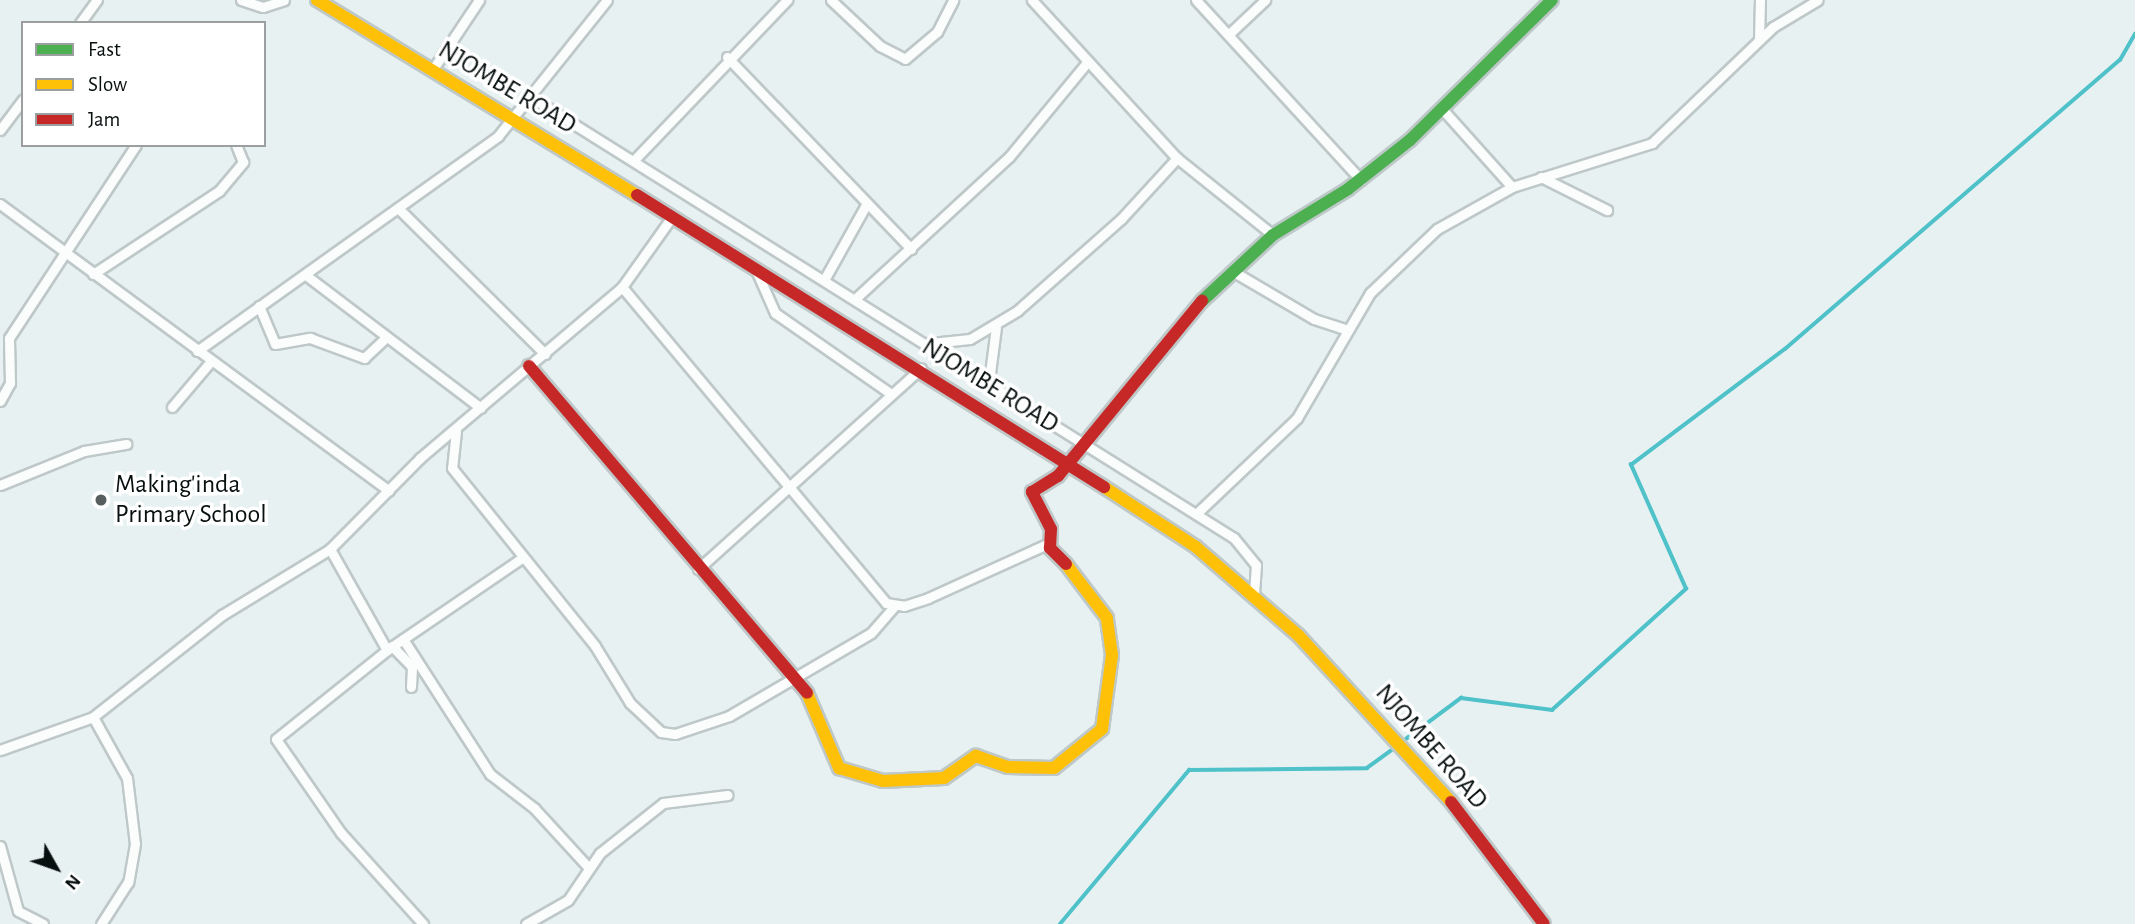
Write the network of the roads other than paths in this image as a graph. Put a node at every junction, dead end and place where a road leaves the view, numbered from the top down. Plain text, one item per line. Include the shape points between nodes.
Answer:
1 (97, 0) edge
2 (240, 0) edge
3 (284, 0) edge
4 (479, 0) edge
5 (607, 0) edge
6 (787, 0) edge
7 (831, 0) edge
8 (953, 0) edge
9 (1032, 0) edge
10 (1196, 0) edge
11 (1265, 0) edge
12 (1552, 0) edge
13 (1760, 0) edge
14 (1818, 0) edge
15 (326, 2) edge
16 (81, 21) edge
17 (1229, 34) junction
18 (1759, 40) junction
19 (727, 58) junction
20 (1088, 61) junction
21 (433, 69) junction
22 (529, 96) junction
23 (21, 103) edge
24 (1444, 111) junction
25 (514, 118) junction
26 (0, 130) edge
27 (135, 147) edge
28 (237, 147) edge
29 (636, 158) junction
30 (1177, 158) junction
31 (1541, 177) junction
32 (1361, 180) junction
33 (1512, 187) junction
34 (867, 203) junction
35 (0, 204) edge
36 (1607, 210) dead end
37 (401, 211) junction
38 (672, 217) junction
39 (1273, 235) junction
40 (911, 249) junction
41 (63, 252) junction
42 (756, 270) junction
43 (1234, 272) junction
44 (93, 274) junction
45 (307, 276) junction
46 (824, 279) junction
47 (622, 287) junction
48 (856, 298) junction
49 (259, 306) junction
50 (996, 327) junction
51 (1345, 328) junction
52 (383, 340) junction
53 (928, 343) junction
54 (197, 351) junction
55 (545, 354) junction
56 (211, 361) junction
57 (529, 366) junction
58 (921, 368) junction
59 (989, 381) junction
60 (891, 394) junction
61 (0, 401) edge
62 (172, 407) dead end
63 (481, 408) junction
64 (457, 430) junction
65 (1082, 443) junction
66 (126, 444) dead end
67 (1067, 462) junction
68 (0, 485) edge
69 (789, 487) junction
70 (389, 491) junction
71 (1196, 514) junction
72 (1049, 543) junction
73 (330, 549) junction
74 (522, 558) junction
75 (698, 569) junction
76 (1254, 597) junction
77 (894, 607) junction
78 (403, 639) junction
79 (390, 648) junction
80 (796, 675) junction
81 (411, 687) dead end
82 (93, 717) junction
83 (0, 750) edge
84 (728, 795) dead end
85 (0, 846) edge
86 (588, 867) junction
87 (2, 872) edge
88 (98, 923) edge
89 (43, 924) edge
90 (423, 924) edge
91 (526, 924) edge
92 (1544, 924) edge

1 - 16 street
2 - 3 street via 263,7
4 - 21 street
5 - 22 street
6 - 19 street
7 - 8 street via 880,46 905,59 937,32
9 - 20 street
10 - 17 street
11 - 17 street
12 - 24 main road
13 - 18 street
14 - 18 street
15 - 21 main road, NJOMBE ROAD
17 - 32 street
18 - 31 street via 1652,143 1602,164
19 - 29 street
19 - 34 street
20 - 30 street
20 - 40 street via 1042,123
21 - 25 main road, NJOMBE ROAD
22 - 25 street
22 - 29 street
23 - 26 street
24 - 32 main road
24 - 33 street
25 - 37 street
25 - 38 main road, NJOMBE ROAD
27 - 41 street
28 - 44 street via 243,162 219,191
29 - 46 street
30 - 39 street
30 - 50 street via 1095,243
31 - 33 street
31 - 36 street
32 - 39 main road
33 - 51 street via 1437,229 1370,293
34 - 40 street
34 - 46 street
35 - 41 street
37 - 45 street
37 - 55 street
38 - 42 main road, NJOMBE ROAD
38 - 47 street
39 - 43 main road
40 - 48 street
41 - 44 street
41 - 61 street via 9,338 10,383
42 - 58 main road, NJOMBE ROAD
42 - 60 street via 766,301 781,319
43 - 51 street via 1314,319
43 - 65 main road via 1178,324
44 - 54 street
45 - 49 street
45 - 52 street
46 - 48 street
47 - 55 street
47 - 69 street
48 - 53 street
49 - 52 street via 275,344 310,338 364,358
49 - 54 street
50 - 53 street via 950,344
50 - 59 street
51 - 71 street via 1297,418
52 - 63 street
53 - 59 street
54 - 56 street
55 - 57 street
56 - 62 street
56 - 70 street
57 - 63 street
57 - 75 main road
58 - 60 street
58 - 67 main road, NJOMBE ROAD
59 - 65 street
60 - 69 street
63 - 64 street
64 - 70 street
64 - 74 street via 452,468
65 - 67 main road
65 - 71 street
66 - 68 street via 50,462
67 - 72 main road via 1032,492 1051,529
67 - 76 main road, NJOMBE ROAD via 1196,547
69 - 75 street
69 - 77 street via 850,564
70 - 73 street
71 - 76 street via 1250,553 1256,565
72 - 77 street via 999,570
72 - 80 main road via 1094,594 1108,621 1112,654 1102,729 1062,764 1029,770 976,756 944,778 852,776 830,758
73 - 79 street
73 - 82 street via 222,615
74 - 78 street
74 - 80 street via 595,646 630,703 661,732 722,719
75 - 80 main road
76 - 92 main road, NJOMBE ROAD via 1421,764
77 - 80 street via 871,633
78 - 79 street
78 - 86 street via 490,774 534,808
79 - 81 street via 412,667
79 - 90 street via 276,739 341,833
82 - 83 street
82 - 88 street via 127,778 135,844 128,882
84 - 86 street via 663,803
85 - 87 street
86 - 91 street via 579,890
87 - 89 street via 18,911

